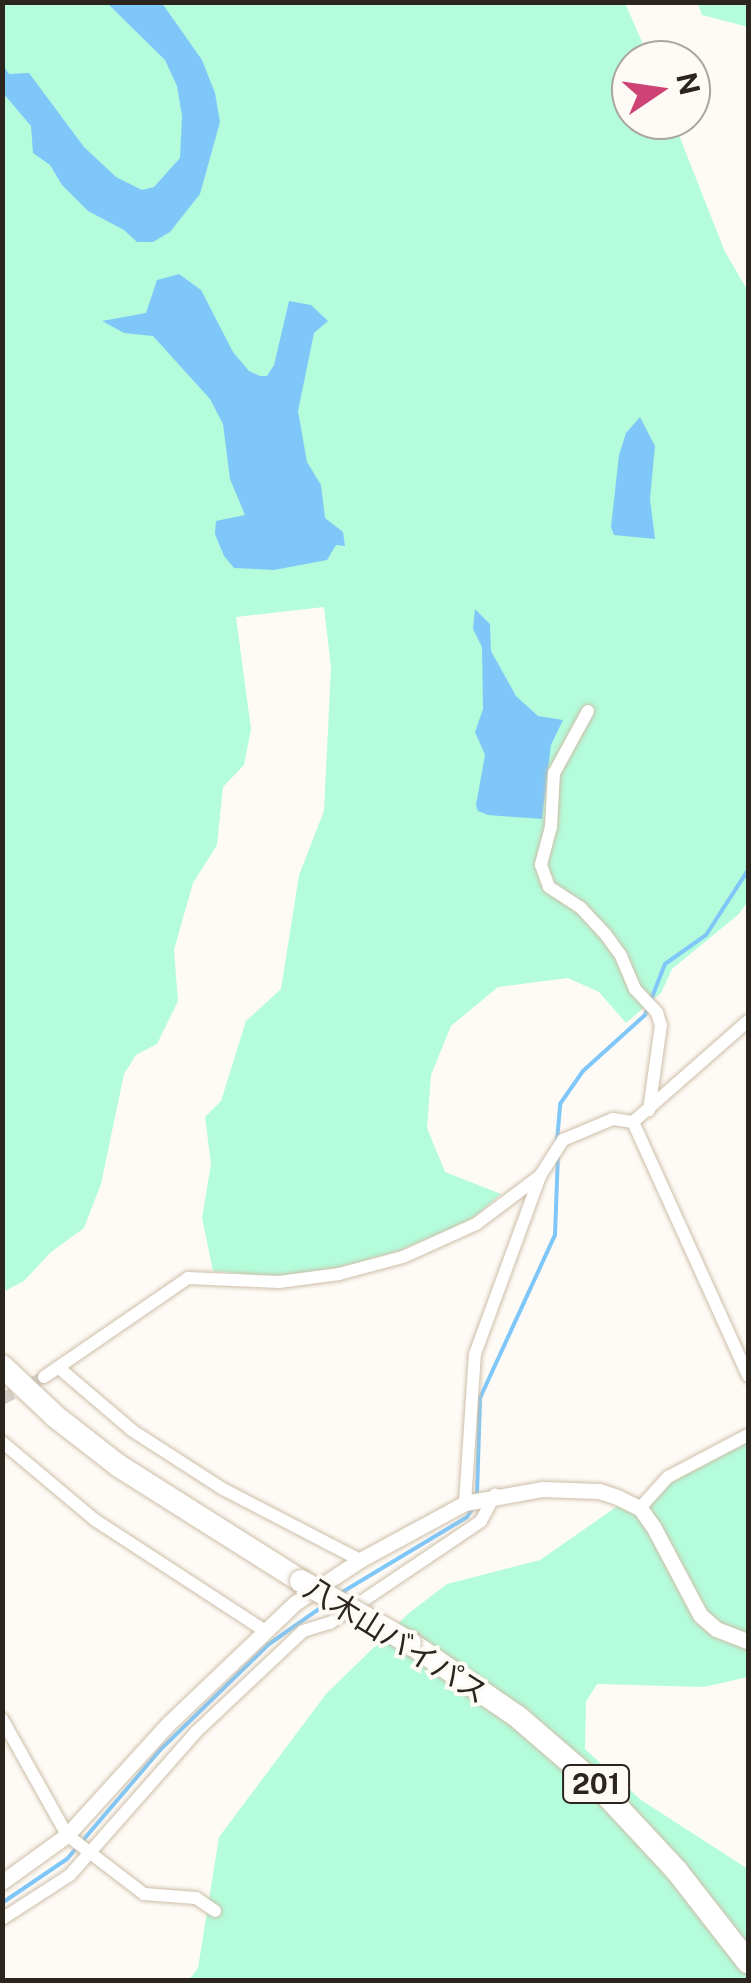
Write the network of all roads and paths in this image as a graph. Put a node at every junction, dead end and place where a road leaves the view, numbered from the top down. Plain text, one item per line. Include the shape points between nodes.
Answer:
1 (588, 711) dead end
2 (748, 1021) edge
3 (649, 1110) junction
4 (632, 1122) junction
5 (540, 1176) junction
6 (2, 1366) edge
7 (59, 1368) junction
8 (748, 1376) edge
9 (44, 1378) tunnel mouth
10 (748, 1435) edge
11 (2, 1442) edge
12 (494, 1496) junction
13 (465, 1503) junction
14 (640, 1508) junction
15 (360, 1560) junction
16 (265, 1631) junction
17 (748, 1641) edge
18 (2, 1720) edge
19 (67, 1835) junction
20 (90, 1853) junction
21 (2, 1882) edge
22 (215, 1910) dead end
23 (2, 1919) edge
24 (748, 1962) edge

1 - 3 street via 554,772 541,865 548,887 606,935 635,989 657,1013
2 - 3 street
3 - 4 street
4 - 5 street via 614,1119 563,1140
4 - 8 street
5 - 7 street via 476,1224 402,1257 279,1282 188,1278
5 - 13 street via 475,1354
6 - 24 highway, 八木山バイパス / 201, bridge via 119,1466 410,1643 518,1718 598,1786
7 - 9 street
7 - 15 street via 93,1402 163,1451
10 - 14 street via 668,1476
11 - 16 street via 96,1520
12 - 13 street
12 - 14 street via 599,1491
12 - 20 street via 481,1520 330,1623 304,1631 196,1732
13 - 15 street
14 - 17 street via 700,1615
15 - 16 street
16 - 19 street
18 - 19 street
19 - 20 street
19 - 21 street
20 - 22 street via 144,1894 196,1898
20 - 23 street via 70,1875

